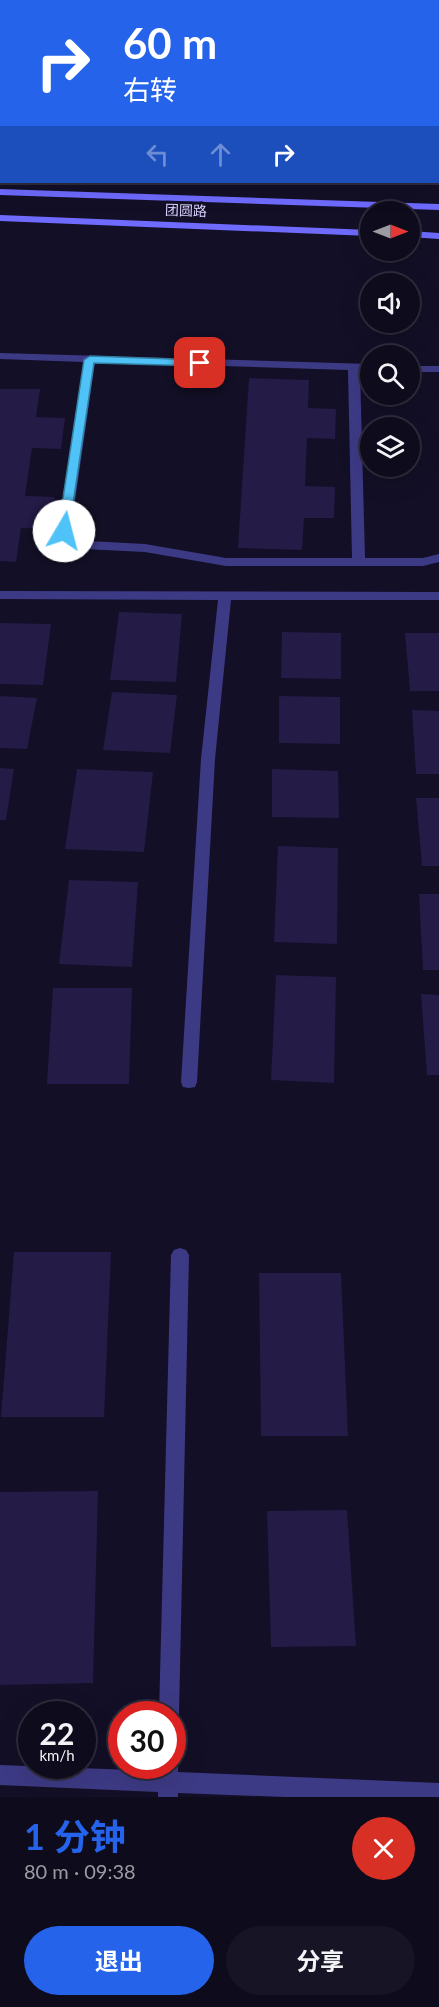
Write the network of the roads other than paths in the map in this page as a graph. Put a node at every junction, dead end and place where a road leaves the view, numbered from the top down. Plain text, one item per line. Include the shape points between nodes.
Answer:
1 (0, 192) edge
2 (439, 207) edge
3 (0, 218) edge
4 (360, 233) edge
5 (420, 235) edge
6 (439, 236) edge
7 (0, 356) edge
8 (90, 360) junction
9 (354, 367) junction
10 (360, 367) edge
11 (420, 369) edge
12 (439, 369) edge
13 (439, 558) edge
14 (359, 562) junction
15 (0, 595) edge
16 (225, 596) junction
17 (439, 596) edge
18 (189, 1082) dead end
19 (180, 1255) dead end
20 (169, 1701) edge
21 (0, 1775) edge
22 (168, 1781) edge
23 (439, 1793) edge

1 - 2 street, 团圆路
3 - 4 street, 团圆路
5 - 6 street
7 - 8 street
8 - 9 street
8 - 14 street via 64,531 85,545 145,548 226,562
9 - 10 street
9 - 14 street
11 - 12 street
13 - 14 street via 423,562
15 - 16 street
16 - 17 street
16 - 18 street via 208,759
19 - 20 street
21 - 22 street
22 - 23 street

